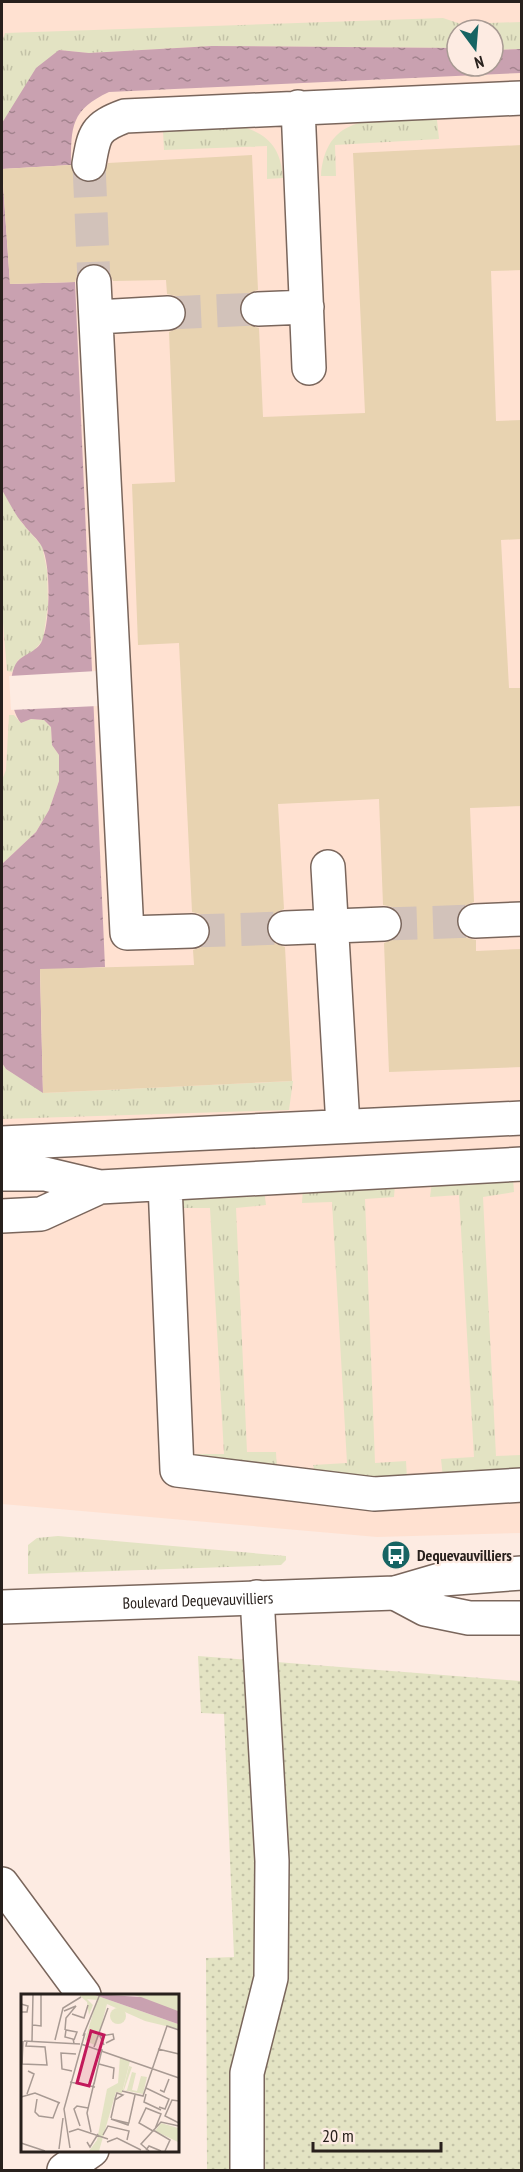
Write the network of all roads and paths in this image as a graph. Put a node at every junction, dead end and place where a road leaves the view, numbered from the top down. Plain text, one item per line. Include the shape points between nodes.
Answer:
1 (522, 98) edge
2 (298, 107) junction
3 (89, 164) tunnel mouth
4 (94, 282) tunnel mouth
5 (307, 307) junction
6 (258, 309) tunnel mouth
7 (168, 313) tunnel mouth
8 (97, 316) junction
9 (309, 368) dead end
10 (328, 867) dead end
11 (522, 919) edge
12 (475, 921) tunnel mouth
13 (384, 924) tunnel mouth
14 (332, 926) junction
15 (285, 928) tunnel mouth
16 (192, 931) tunnel mouth
17 (522, 1118) edge
18 (343, 1126) junction
19 (2, 1143) edge
20 (522, 1164) edge
21 (2, 1174) edge
22 (165, 1184) junction
23 (100, 1187) junction
24 (2, 1216) edge
25 (522, 1485) edge
26 (522, 1573) edge
27 (395, 1593) junction
28 (257, 1597) junction
29 (2, 1607) edge
30 (522, 1618) edge
31 (2, 1884) edge
32 (83, 1994) edge
33 (91, 2151) edge
34 (64, 2170) edge
35 (247, 2170) edge

1 - 2 main road
2 - 3 main road via 125,116 98,131
2 - 5 main road
4 - 8 main road
5 - 6 main road
5 - 9 main road
7 - 8 main road
8 - 16 main road via 127,933
10 - 14 main road
11 - 12 main road
13 - 14 main road
14 - 15 main road
14 - 18 main road
17 - 18 main road
18 - 19 main road
20 - 22 main road
21 - 23 main road via 45,1174
22 - 23 main road
22 - 25 main road via 177,1470 374,1494
23 - 24 main road via 41,1214
26 - 27 main road, Boulevard Dequevauvilliers via 443,1579
27 - 28 main road, Boulevard Dequevauvilliers
27 - 30 main road, Boulevard Dequevauvilliers via 425,1609 469,1618
28 - 29 main road, Boulevard Dequevauvilliers
28 - 35 main road via 272,1860 271,1978 247,2073
31 - 32 main road
33 - 34 main road

